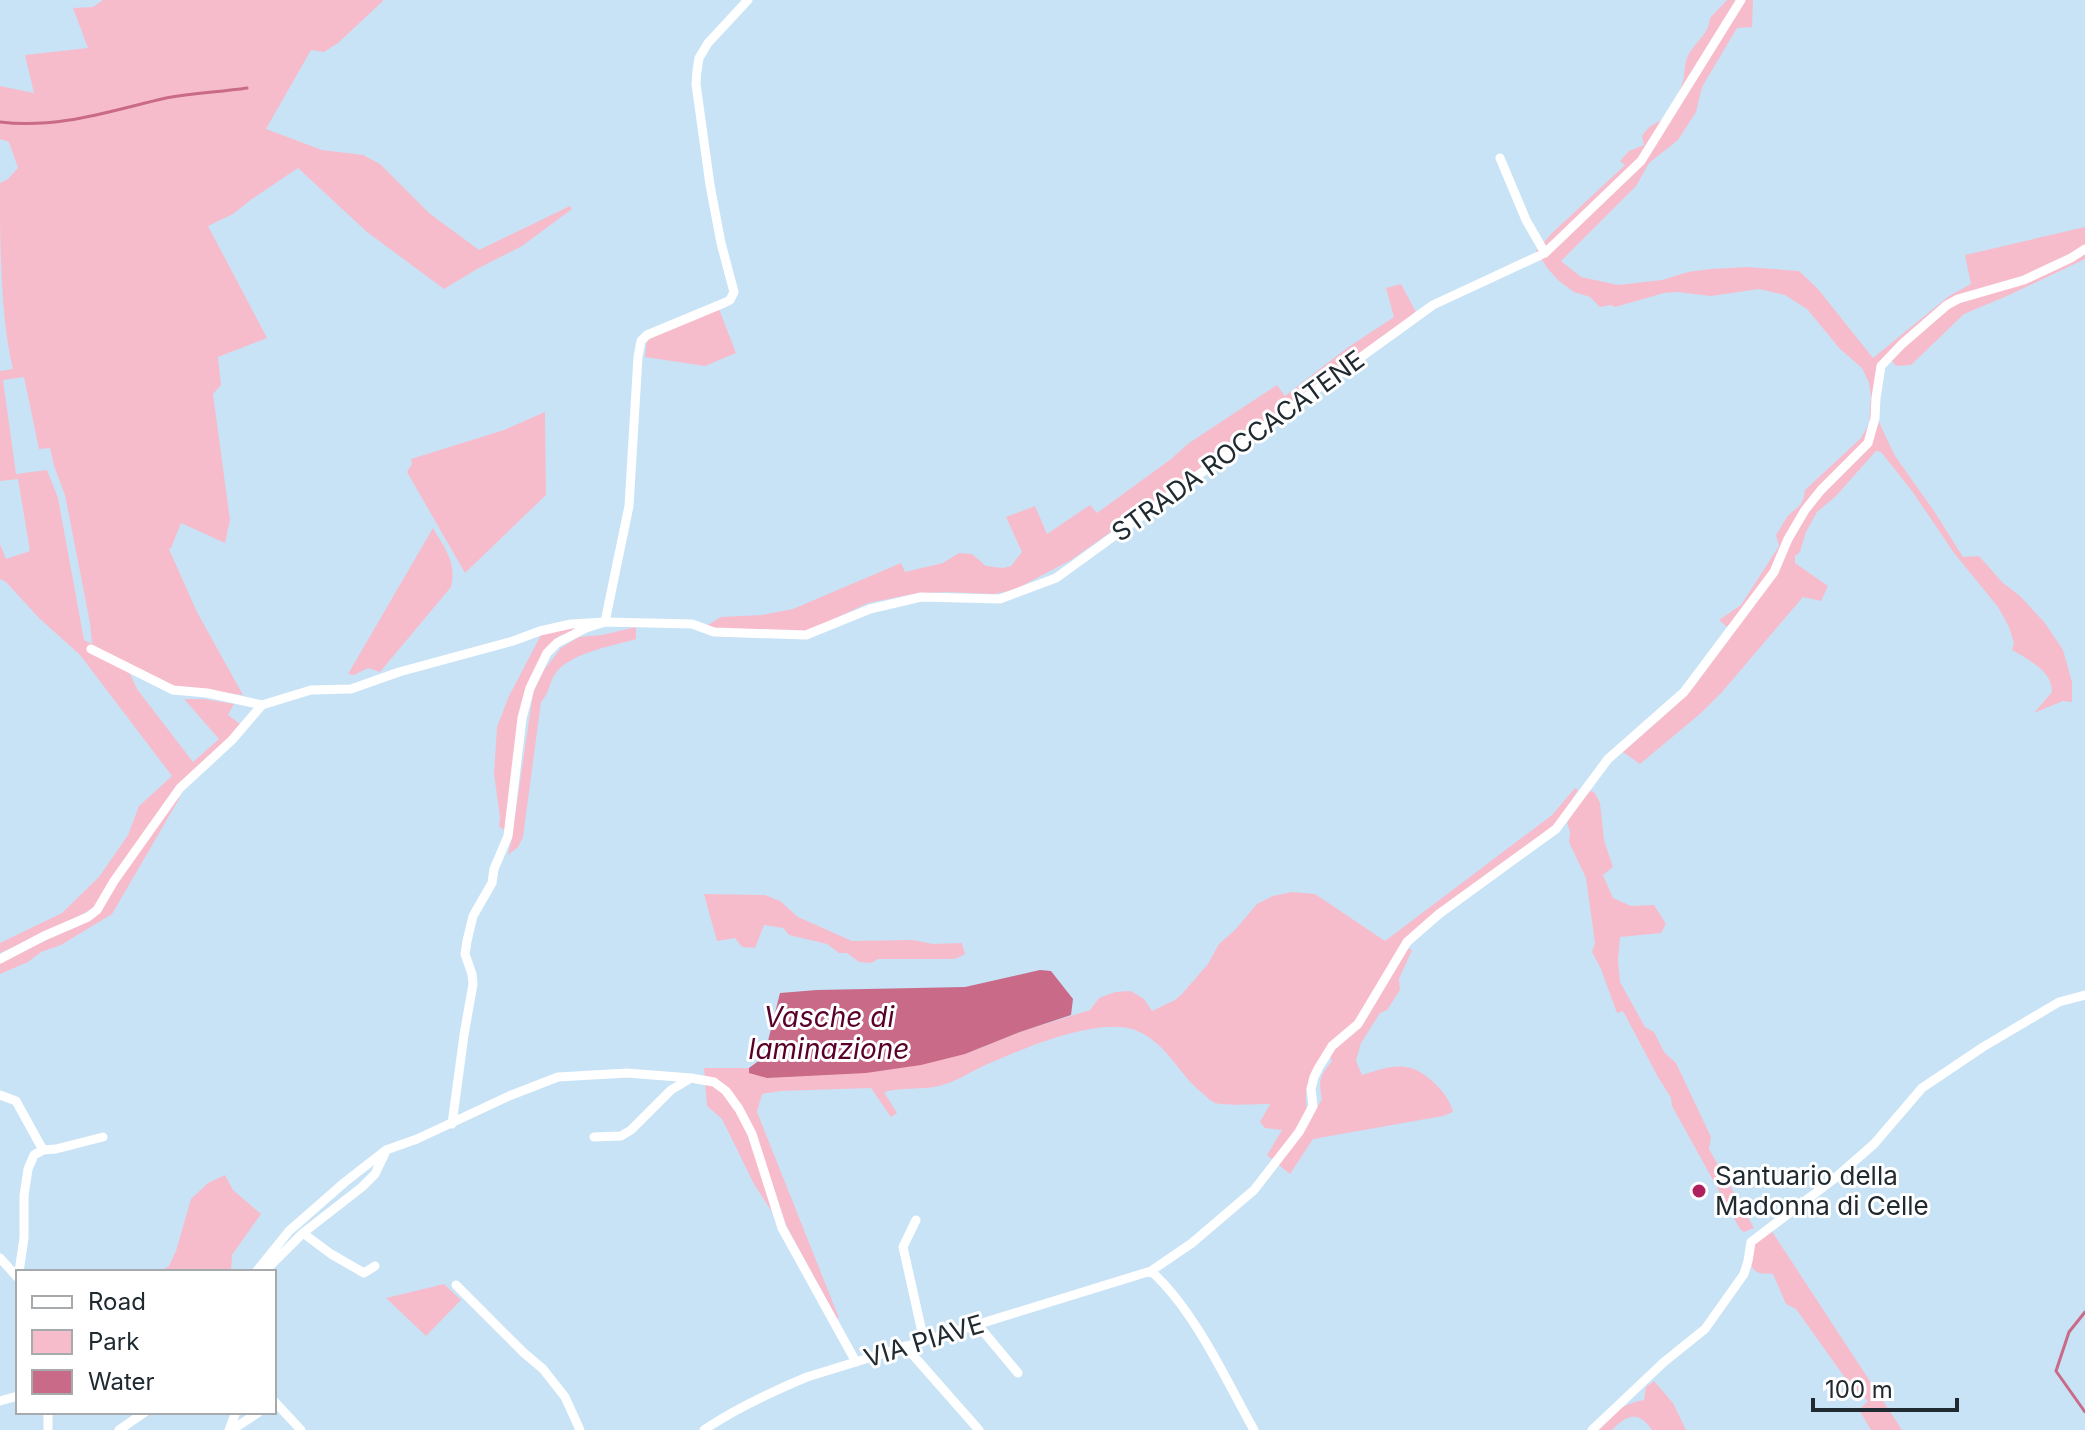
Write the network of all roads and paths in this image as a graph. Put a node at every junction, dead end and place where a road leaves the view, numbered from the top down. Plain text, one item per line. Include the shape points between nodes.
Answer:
1 (748, 0) edge
2 (1741, 0) edge
3 (1500, 158) dead end
4 (2085, 249) edge
5 (1545, 253) junction
6 (605, 622) junction
7 (91, 649) dead end
8 (262, 705) junction
9 (0, 959) edge
10 (2085, 995) edge
11 (691, 1078) junction
12 (0, 1095) edge
13 (452, 1124) junction
14 (103, 1137) dead end
15 (594, 1137) dead end
16 (43, 1150) junction
17 (386, 1150) junction
18 (916, 1220) dead end
19 (303, 1233) junction
20 (0, 1258) edge
21 (375, 1266) dead end
22 (19, 1270) edge
23 (258, 1270) edge
24 (266, 1270) edge
25 (1151, 1271) junction
26 (16, 1276) edge
27 (456, 1285) dead end
28 (977, 1324) junction
29 (924, 1341) junction
30 (905, 1346) junction
31 (856, 1362) junction
32 (1018, 1373) dead end
33 (276, 1403) edge
34 (142, 1414) edge
35 (256, 1414) edge
36 (119, 1430) edge
37 (230, 1430) edge
38 (301, 1430) edge
39 (580, 1430) edge
40 (704, 1430) edge
41 (979, 1430) edge
42 (1254, 1430) edge
43 (1592, 1430) edge

1 - 6 street via 708,43 696,77 710,185 733,296 641,341 629,506
2 - 5 street, STRADA ROCCACATENE via 1641,161
3 - 5 street
4 - 25 street, VIA PIAVE via 2024,280 1947,305 1881,366 1868,443 1805,510 1774,572 1684,692 1608,759 1556,829 1407,942 1358,1024 1332,1046 1319,1067 1311,1089 1313,1106 1254,1190
5 - 6 street, STRADA ROCCACATENE via 1433,305 1056,578 1000,599 921,597 870,609 806,635
6 - 8 street, STRADA ROCCACATENE via 540,631 351,689 311,690
6 - 13 street via 557,643 530,688 508,836 467,941 473,984
7 - 8 street, STRADA ROCCACATENE via 173,690
8 - 9 street via 180,788 97,910
10 - 43 street via 2059,1002 1922,1088 1874,1144 1751,1242 1744,1274 1705,1329
11 - 13 street via 627,1073 558,1077
11 - 15 street via 671,1090 631,1130 621,1136
11 - 31 street via 714,1082 739,1109 782,1228
12 - 16 street via 16,1101
13 - 17 street
14 - 16 street
16 - 22 street via 28,1169
17 - 19 street via 375,1174
17 - 23 street via 289,1231
18 - 29 street via 903,1247
19 - 21 street via 364,1273
19 - 24 street
20 - 26 street
25 - 28 street, VIA PIAVE
25 - 42 street via 1192,1321
27 - 39 street via 543,1369 565,1397
28 - 29 street, VIA PIAVE
28 - 32 street
29 - 30 street, VIA PIAVE
30 - 31 street, VIA PIAVE
30 - 41 street
31 - 40 street, VIA PIAVE via 778,1389
33 - 38 street
34 - 36 street
35 - 37 street

